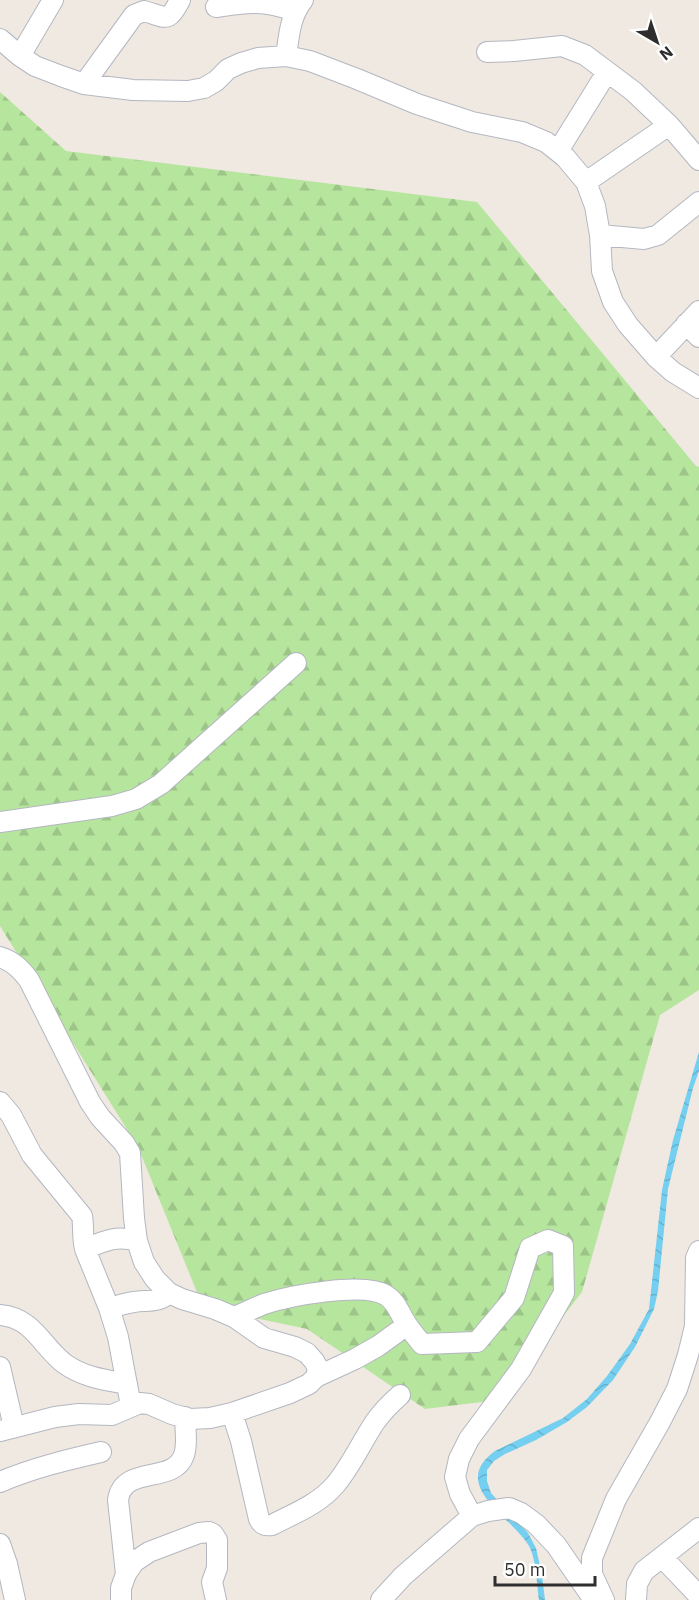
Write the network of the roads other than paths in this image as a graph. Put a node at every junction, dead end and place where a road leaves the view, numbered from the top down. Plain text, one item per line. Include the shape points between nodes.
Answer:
1 (53, 0) edge
2 (180, 0) edge
3 (299, 6) edge
4 (216, 7) dead end
5 (0, 39) edge
6 (487, 51) dead end
7 (20, 56) junction
8 (286, 56) junction
9 (607, 72) junction
10 (84, 84) junction
11 (669, 126) junction
12 (558, 151) junction
13 (699, 160) edge
14 (586, 182) junction
15 (699, 202) edge
16 (600, 235) junction
17 (695, 324) edge
18 (656, 357) junction
19 (699, 388) edge
20 (296, 663) dead end
21 (0, 822) edge
22 (0, 957) edge
23 (0, 1102) edge
24 (137, 1241) junction
25 (85, 1249) junction
26 (699, 1251) edge
27 (169, 1293) junction
28 (109, 1308) junction
29 (0, 1316) edge
30 (234, 1317) junction
31 (406, 1325) junction
32 (0, 1367) edge
33 (316, 1377) junction
34 (127, 1384) junction
35 (400, 1395) dead end
36 (131, 1406) junction
37 (232, 1413) junction
38 (185, 1417) junction
39 (7, 1429) edge
40 (101, 1452) dead end
41 (0, 1482) edge
42 (480, 1514) junction
43 (699, 1528) edge
44 (0, 1544) edge
45 (662, 1557) junction
46 (126, 1574) junction
47 (699, 1596) edge
48 (15, 1600) edge
49 (121, 1600) edge
50 (216, 1600) edge
51 (381, 1600) edge
52 (594, 1600) edge
53 (604, 1600) edge
54 (636, 1600) edge

1 - 7 street
2 - 10 street via 169,16 144,11 134,15
3 - 4 street via 244,2
3 - 8 street via 290,28
5 - 7 street
6 - 9 street via 562,46 585,55
7 - 10 street via 35,66
8 - 10 street via 241,63 204,88 188,91
8 - 12 street via 310,61 472,122 522,132
9 - 11 street
9 - 12 street
11 - 13 street
11 - 14 street
12 - 14 street
14 - 16 street
15 - 16 street via 650,238
16 - 18 street via 602,271 612,302
17 - 18 street
18 - 19 street
20 - 21 street via 161,784 135,799 112,806
22 - 24 street via 9,959 29,980 90,1102 130,1153
23 - 25 street via 32,1155 78,1209
24 - 25 street via 115,1238
24 - 27 street via 144,1262
25 - 28 street
26 - 53 street via 695,1326 677,1389 616,1499 592,1558 592,1574
27 - 28 street via 159,1300
27 - 30 street
28 - 34 street
29 - 34 street via 18,1319 29,1326 65,1364 81,1373
30 - 31 street via 285,1298 374,1291 396,1304
30 - 33 street via 264,1338 307,1353 318,1368
31 - 33 street via 370,1350
31 - 42 street via 422,1344 477,1342 514,1298 530,1248 548,1240 563,1246 564,1293 521,1369 469,1438 459,1459 455,1476 460,1494
32 - 39 street
33 - 37 street via 290,1393
34 - 36 street
35 - 37 street via 375,1422 334,1487 266,1526 259,1518
36 - 38 street via 149,1404
36 - 39 street via 112,1415 55,1417
37 - 38 street via 210,1418
38 - 46 street via 185,1449 177,1465 134,1479 120,1491
40 - 41 street via 53,1463
42 - 51 street via 403,1576
42 - 52 street via 509,1508 536,1524
43 - 45 street
44 - 48 street
45 - 47 street
45 - 54 street via 644,1571 637,1584
46 - 49 street
46 - 50 street via 148,1552 209,1532 217,1540 217,1568 212,1582

